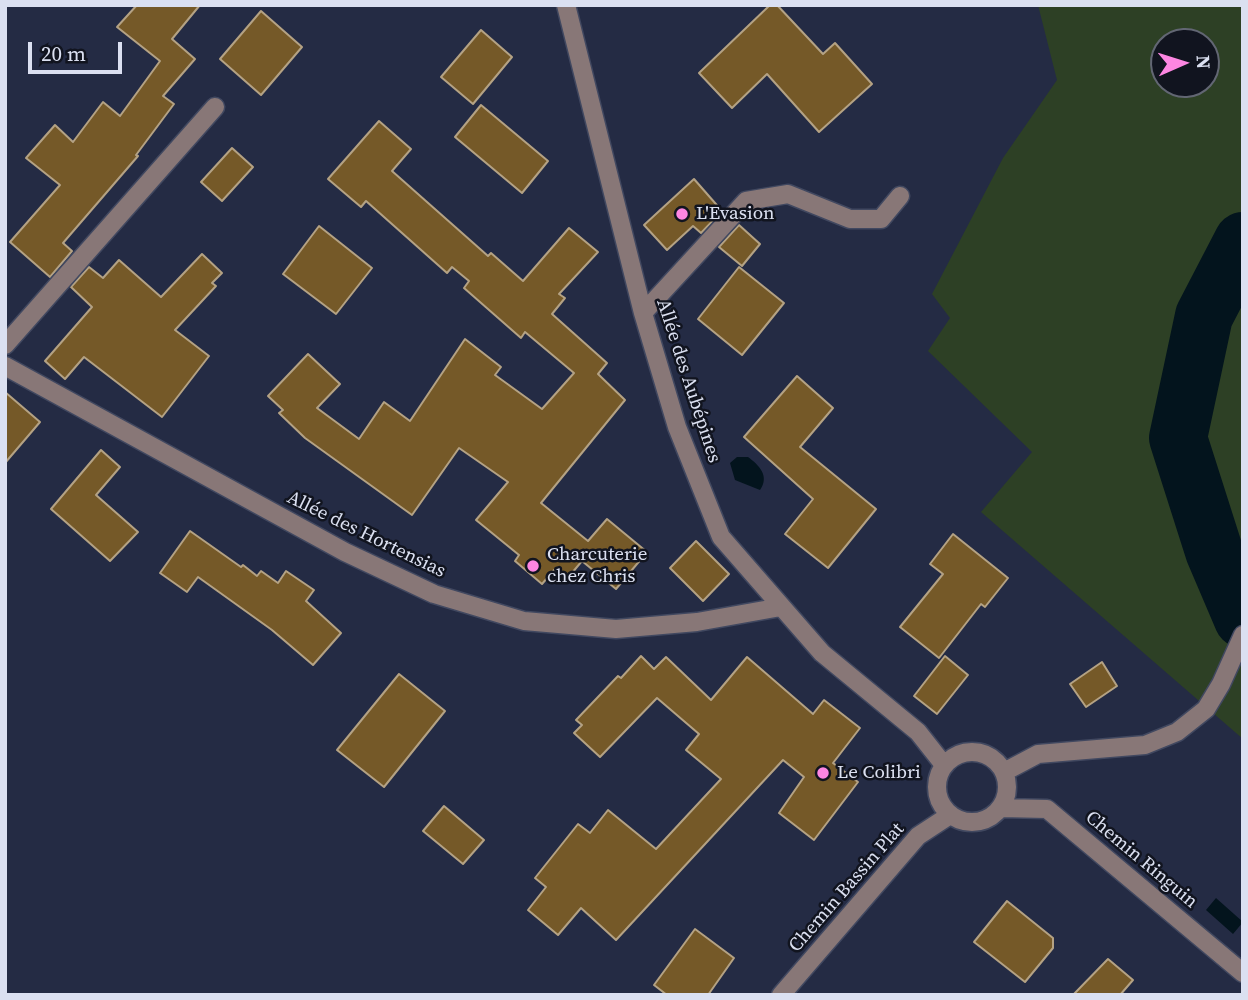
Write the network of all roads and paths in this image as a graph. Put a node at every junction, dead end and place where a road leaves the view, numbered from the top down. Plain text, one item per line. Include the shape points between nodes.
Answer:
1 (569, 7) edge
2 (215, 107) dead end
3 (900, 196) dead end
4 (643, 313) junction
5 (5, 345) edge
6 (5, 366) edge
7 (781, 607) junction
8 (1243, 635) edge
9 (944, 765) junction
10 (1004, 772) junction
11 (1001, 808) junction
12 (950, 815) junction
13 (1243, 973) edge
14 (781, 995) edge

1 - 4 street, Allée des Aubépines
2 - 5 street
3 - 4 street via 881,219 850,219 788,194 746,201
4 - 7 street, Allée des Aubépines via 677,427 721,537
6 - 7 street, Allée des Hortensias via 345,552 434,594 524,621 616,629 697,622
7 - 9 street, Allée des Aubépines via 822,653 918,732
8 - 10 street via 1206,709 1177,732 1145,745 1038,754
9 - 10 street via 953,757 976,752 988,755
9 - 12 street via 938,797
10 - 11 street via 1007,790
11 - 12 street via 993,816 971,823
11 - 13 street, Chemin Ringuin via 1047,809
12 - 14 street, Chemin Bassin Plat via 918,836

